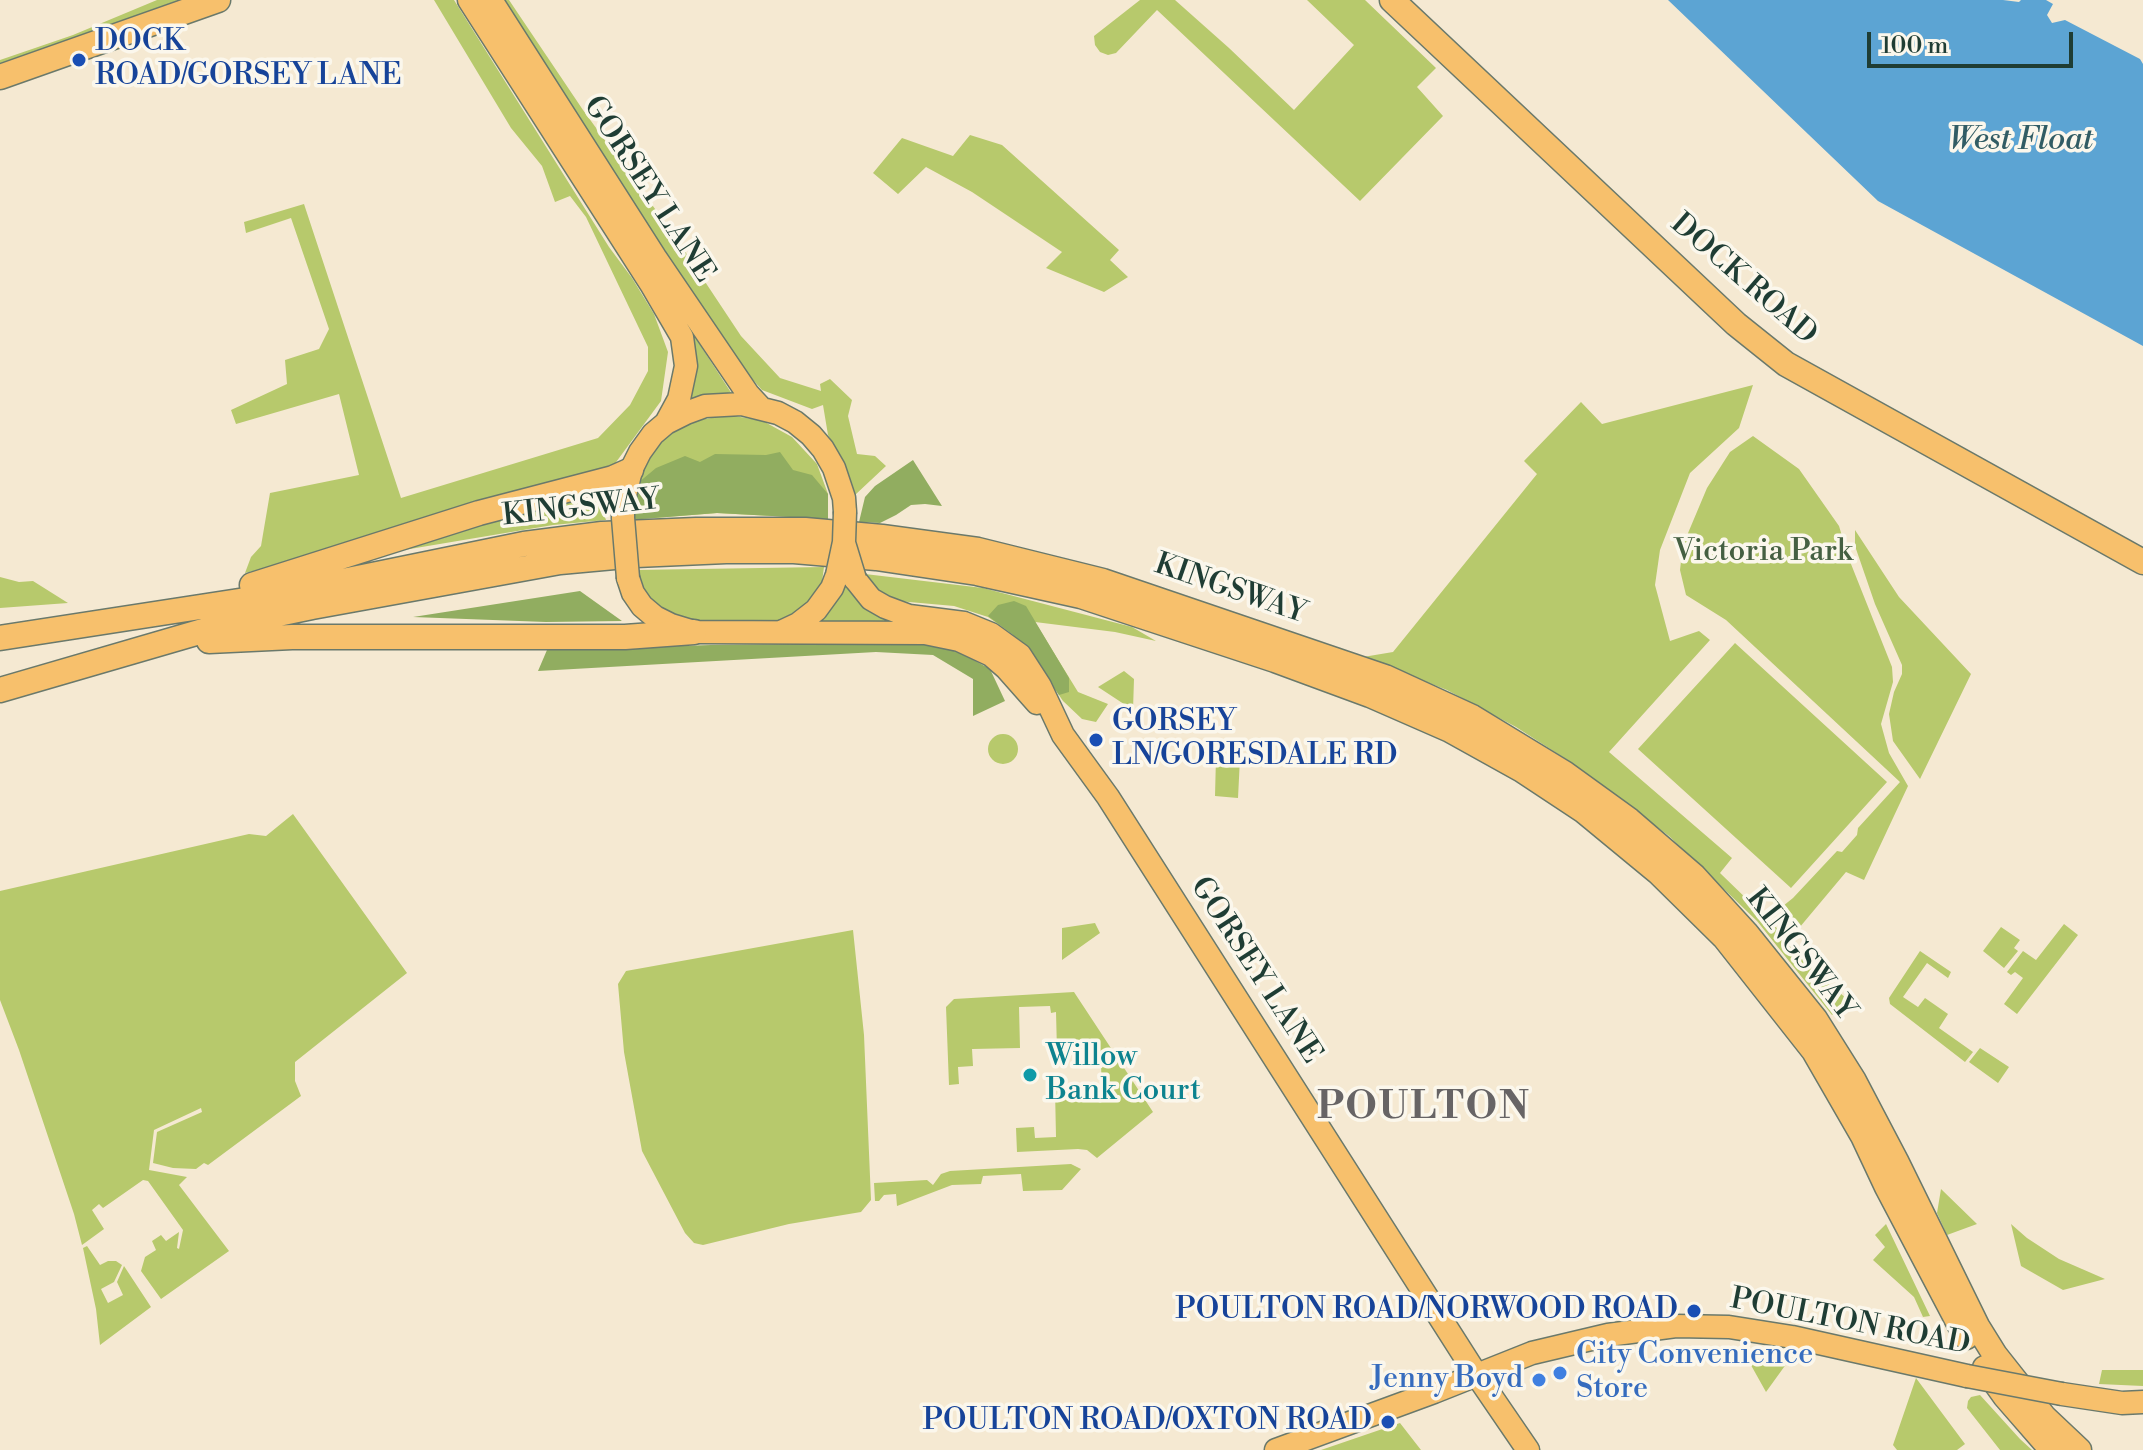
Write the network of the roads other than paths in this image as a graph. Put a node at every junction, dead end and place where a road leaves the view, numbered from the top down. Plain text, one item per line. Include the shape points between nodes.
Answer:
1 (218, 0) edge
2 (469, 0) edge
3 (491, 0) edge
4 (1392, 0) edge
5 (0, 77) edge
6 (761, 408) junction
7 (666, 423) junction
8 (631, 470) junction
9 (2143, 562) edge
10 (846, 577) junction
11 (150, 615) junction
12 (694, 632) junction
13 (781, 632) junction
14 (0, 638) edge
15 (158, 645) junction
16 (0, 690) edge
17 (1057, 725) junction
18 (1476, 1374) junction
19 (2143, 1402) edge
20 (1276, 1450) edge
21 (1528, 1450) edge
22 (2052, 1450) edge
23 (2079, 1450) edge

1 - 5 highway
2 - 7 main road, GORSEY LANE via 682,337 686,366 679,399
3 - 6 main road, GORSEY LANE via 655,257
4 - 9 highway, DOCK ROAD via 1786,364
6 - 7 main road via 705,406
6 - 10 main road, GORSEY LANE, bridge via 811,435 834,468 845,512
7 - 8 main road
8 - 11 highway
8 - 12 main road, bridge via 623,518 633,593 655,617
10 - 13 main road via 816,610
10 - 17 main road, GORSEY LANE via 885,607 909,616 964,623 1001,641 1020,655
11 - 14 highway, KINGSWAY
11 - 23 highway, KINGSWAY via 524,544 602,534 805,530 978,550 1103,581 1385,677 1472,717 1564,773 1694,876 1746,933 1815,1019 1854,1081 1995,1355 2044,1417
12 - 13 main road
12 - 15 highway via 614,637 292,637
13 - 17 main road, GORSEY LANE via 925,633 959,640 1006,668
15 - 16 highway, KINGSWAY
15 - 22 highway, KINGSWAY via 235,623 560,562 794,551 977,573 1081,596 1370,695 1450,730 1584,811 1658,872 1725,938 1814,1051 1975,1354
17 - 18 main road, GORSEY LANE
18 - 19 main road, POULTON ROAD, bridge via 1572,1342 1676,1326 1729,1327 2062,1394
18 - 20 main road, POULTON ROAD
18 - 21 main road, GORSEY LANE

